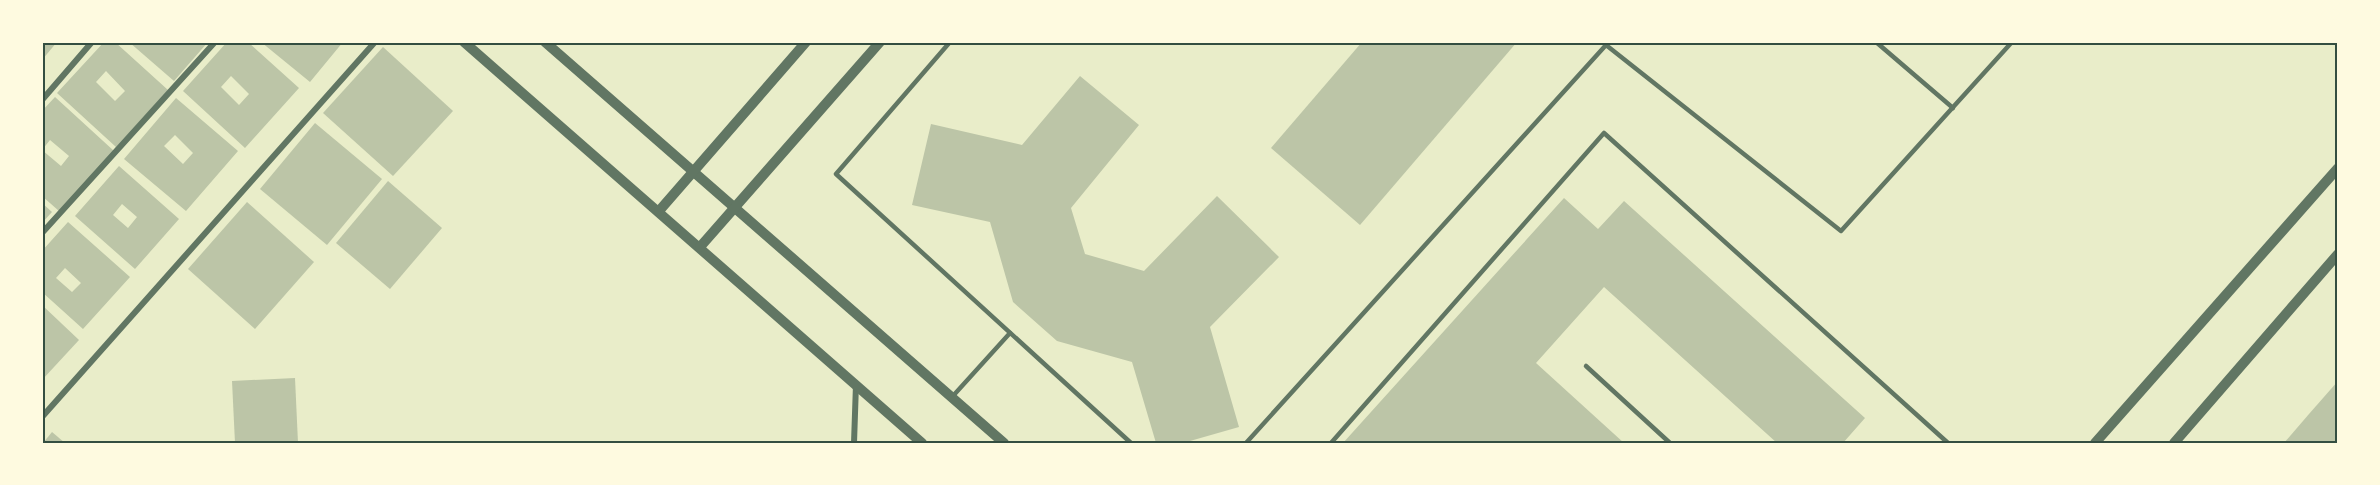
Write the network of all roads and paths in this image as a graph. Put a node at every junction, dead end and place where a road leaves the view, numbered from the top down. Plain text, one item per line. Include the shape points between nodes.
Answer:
1 (215, 42) edge
2 (375, 42) edge
3 (464, 42) edge
4 (545, 42) edge
5 (806, 42) edge
6 (880, 42) edge
7 (950, 42) edge
8 (1876, 42) edge
9 (2012, 42) edge
10 (88, 43) edge
11 (42, 100) edge
12 (1953, 108) junction
13 (2338, 168) edge
14 (693, 171) junction
15 (736, 207) junction
16 (659, 212) junction
17 (42, 233) edge
18 (700, 247) junction
19 (2338, 254) edge
20 (1010, 333) junction
21 (1586, 366) dead end
22 (856, 384) junction
23 (952, 397) junction
24 (42, 417) edge
25 (854, 443) edge
26 (922, 443) edge
27 (1004, 443) edge
28 (1131, 443) edge
29 (1246, 443) edge
30 (1331, 443) edge
31 (1670, 443) edge
32 (1948, 443) edge
33 (2095, 443) edge
34 (2174, 443) edge

1 - 17 street
2 - 24 street
3 - 16 street
4 - 14 street
5 - 14 street
6 - 15 street
7 - 20 lane via 836,174
8 - 12 lane
9 - 12 lane
10 - 11 street
12 - 29 lane via 1841,231 1606,45
13 - 33 street
14 - 15 street
14 - 16 street
15 - 18 street
15 - 23 street
16 - 18 street
18 - 22 street
19 - 34 street
20 - 23 lane
20 - 28 lane
21 - 31 lane
22 - 25 street
22 - 26 street
23 - 27 street
30 - 32 lane via 1604,133

